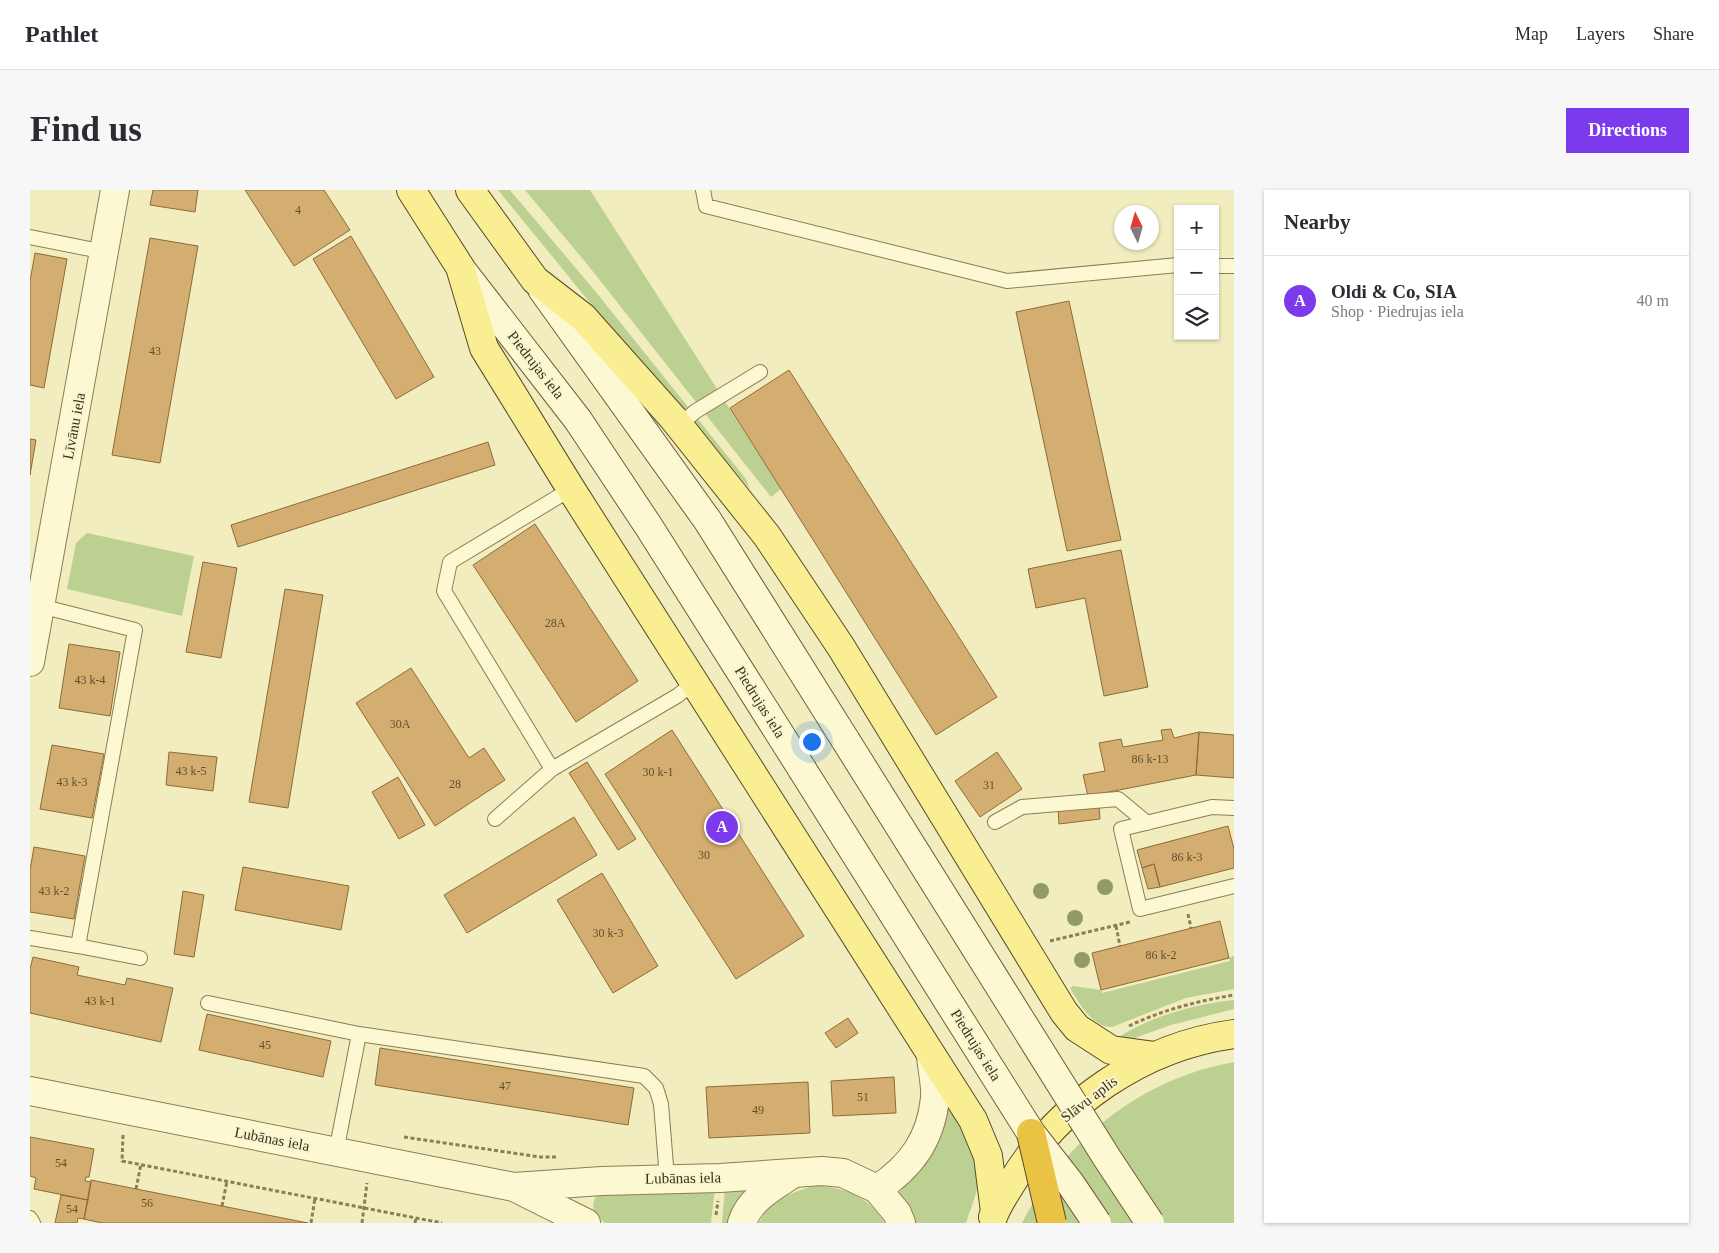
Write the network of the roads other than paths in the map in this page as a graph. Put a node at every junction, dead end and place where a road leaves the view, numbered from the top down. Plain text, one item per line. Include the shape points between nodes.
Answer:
1 (115, 190) edge
2 (410, 190) edge
3 (470, 190) edge
4 (703, 190) edge
5 (30, 237) edge
6 (105, 252) junction
7 (1174, 265) edge
8 (1219, 266) edge
9 (1234, 266) edge
10 (460, 267) junction
11 (535, 280) junction
12 (760, 372) dead end
13 (679, 426) junction
14 (571, 489) junction
15 (40, 606) junction
16 (30, 662) edge
17 (695, 682) junction
18 (552, 769) junction
19 (1234, 808) edge
20 (495, 819) dead end
21 (994, 822) dead end
22 (1147, 823) junction
23 (1234, 886) edge
24 (30, 938) edge
25 (78, 946) junction
26 (140, 958) dead end
27 (208, 1003) dead end
28 (360, 1034) junction
29 (1234, 1034) edge
30 (931, 1056) junction
31 (1155, 1056) junction
32 (30, 1091) edge
33 (1031, 1133) junction
34 (336, 1152) junction
35 (793, 1174) junction
36 (667, 1178) junction
37 (514, 1187) junction
38 (877, 1189) junction
39 (993, 1217) edge
40 (30, 1218) edge
41 (33, 1223) edge
42 (586, 1223) edge
43 (742, 1223) edge
44 (901, 1223) edge
45 (1052, 1223) edge
46 (1097, 1223) edge
47 (1150, 1223) edge

1 - 6 main road, Līvānu iela
2 - 10 main road, Piedrujas iela
3 - 11 main road
4 - 7 lane via 706,206 1007,281
5 - 6 lane
6 - 15 main road, Līvānu iela
8 - 9 lane
10 - 14 main road via 484,348
10 - 33 main road, Piedrujas iela, bridge via 578,420 654,535
11 - 13 main road via 583,317
11 - 47 main road, bridge via 708,521
12 - 13 lane via 696,411
13 - 31 main road via 767,536 841,648 1064,1012 1077,1028 1111,1050
14 - 17 main road
14 - 18 lane via 450,562 444,591
15 - 16 main road, Līvānu iela
15 - 25 lane via 135,630
17 - 18 lane via 677,696
17 - 30 main road
18 - 20 lane
19 - 22 lane via 1212,807
21 - 22 lane via 1022,807 1118,799
22 - 23 lane via 1121,829 1140,909
24 - 25 lane
25 - 26 lane
27 - 28 lane
28 - 34 lane
28 - 36 lane via 644,1076 656,1088 661,1104
29 - 31 main road, Slāvu aplis via 1211,1037
30 - 38 main road via 935,1098 925,1142 897,1176
30 - 39 main road via 973,1120 988,1156
31 - 39 main road, Slāvu aplis via 1105,1083 1061,1120 1024,1162
32 - 34 main road, Lubānas iela
33 - 45 highway, bridge
33 - 46 main road, Piedrujas iela, bridge
34 - 37 main road, Lubānas iela
35 - 36 main road, Lubānas iela
35 - 38 main road, Lubānas iela via 843,1173
35 - 43 main road via 765,1191
36 - 37 main road, Lubānas iela
37 - 42 main road, Lubānas iela
38 - 44 main road
40 - 41 lane

